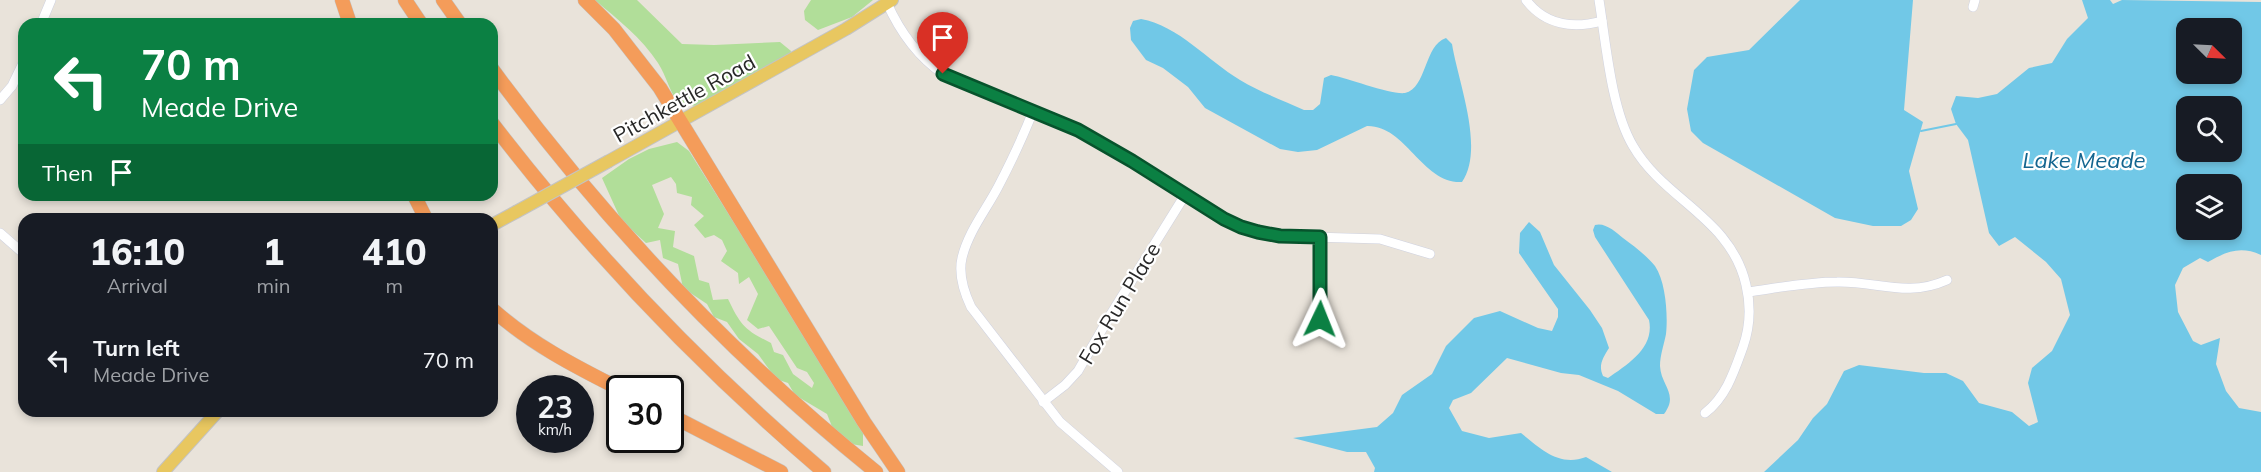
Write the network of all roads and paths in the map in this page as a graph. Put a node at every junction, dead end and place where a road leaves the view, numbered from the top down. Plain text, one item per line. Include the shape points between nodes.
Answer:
1 (51, 0) edge
2 (342, 0) edge
3 (405, 0) edge
4 (443, 0) edge
5 (585, 0) edge
6 (1526, 0) edge
7 (1599, 0) edge
8 (890, 1) edge
9 (43, 18) edge
10 (348, 18) edge
11 (417, 18) edge
12 (456, 18) edge
13 (1602, 21) junction
14 (18, 74) edge
15 (498, 77) edge
16 (0, 100) edge
17 (1033, 111) junction
18 (681, 121) junction
19 (498, 130) edge
20 (1185, 195) junction
21 (498, 222) edge
22 (0, 233) edge
23 (1320, 237) junction
24 (18, 249) edge
25 (1430, 254) dead end
26 (1947, 280) dead end
27 (1748, 292) junction
28 (498, 314) edge
29 (1316, 330) dead end
30 (606, 382) edge
31 (1043, 402) junction
32 (1705, 413) dead end
33 (209, 417) edge
34 (684, 422) edge
35 (163, 472) edge
36 (781, 472) edge
37 (824, 472) edge
38 (876, 472) edge
39 (898, 472) edge
40 (1118, 472) edge

1 - 9 street
2 - 10 highway
3 - 11 highway
4 - 12 highway
5 - 18 highway via 638,58
6 - 13 street via 1537,13 1555,22 1580,25
7 - 13 street
8 - 17 street via 908,39 931,66
8 - 18 main road, Pitchkettle Road
13 - 27 street via 1622,120 1633,146 1652,171 1726,239 1739,262
14 - 16 street
15 - 38 highway via 592,195 662,274 765,376
17 - 20 street via 1078,130
17 - 31 street via 1020,144 968,239 961,274 963,291 971,307
18 - 21 main road, Pitchkettle Road, bridge
18 - 39 highway
19 - 37 highway via 575,226 662,322
20 - 23 street via 1224,219 1258,232
20 - 31 street, Fox Run Place via 1078,371
22 - 24 street
23 - 25 street via 1380,239
23 - 29 street via 1322,311
26 - 27 street via 1923,289 1820,282
27 - 32 street via 1748,324 1738,360 1721,398
28 - 30 highway via 537,345
31 - 40 street via 1060,422
33 - 35 main road
34 - 36 highway

